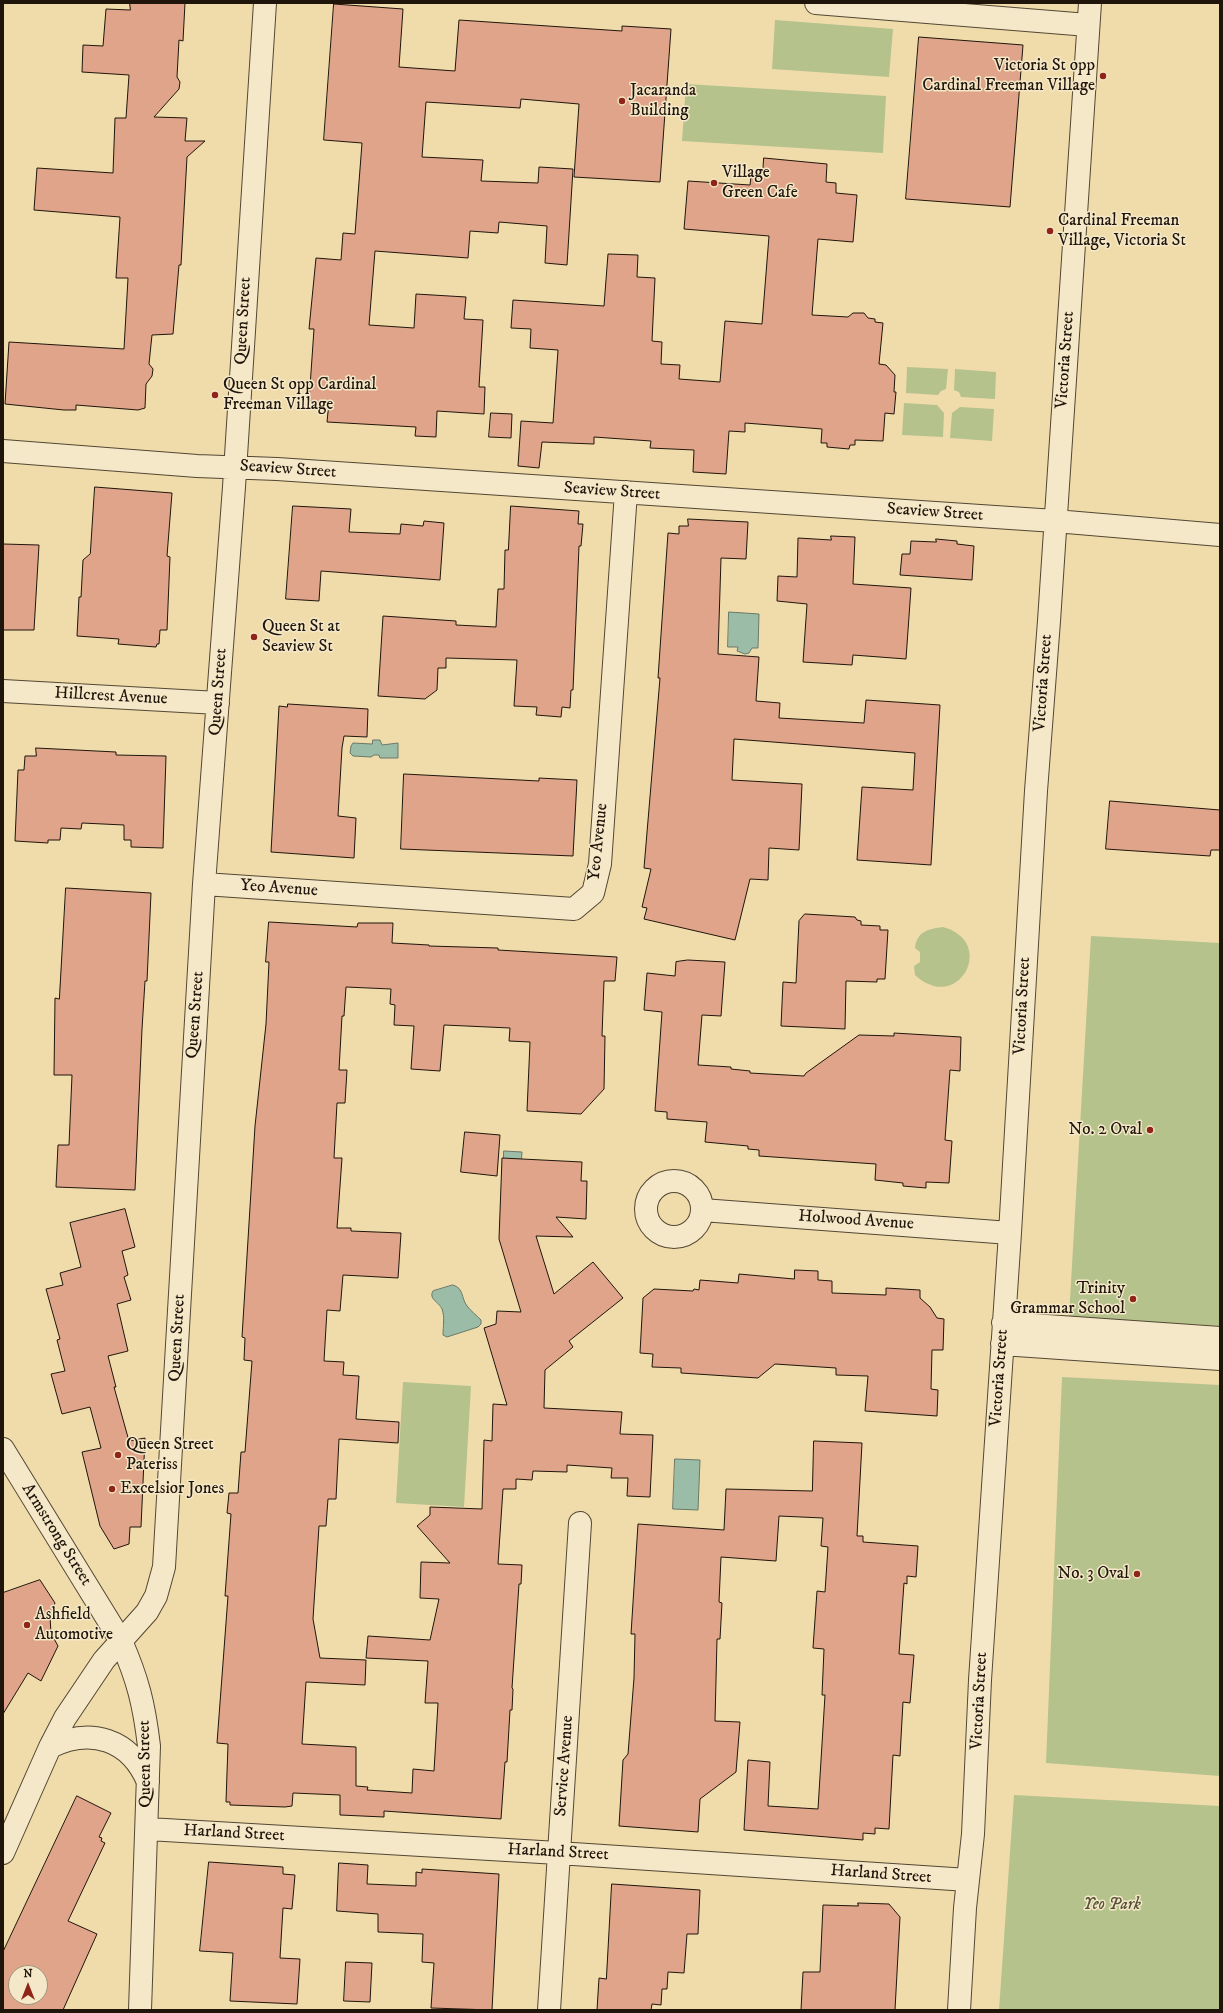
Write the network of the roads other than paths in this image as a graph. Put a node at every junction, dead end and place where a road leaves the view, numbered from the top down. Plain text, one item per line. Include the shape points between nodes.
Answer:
1 (265, 3) edge
2 (816, 3) edge
3 (1090, 3) edge
4 (1088, 26) junction
5 (3, 451) edge
6 (235, 467) junction
7 (626, 492) junction
8 (1055, 521) junction
9 (1220, 535) edge
10 (3, 691) edge
11 (218, 703) junction
12 (204, 884) junction
13 (702, 1210) dead end
14 (1010, 1233) junction
15 (1003, 1334) junction
16 (1220, 1338) edge
17 (1220, 1359) edge
18 (3, 1450) edge
19 (580, 1523) dead end
20 (121, 1641) junction
21 (50, 1747) junction
22 (148, 1782) junction
23 (148, 1830) junction
24 (558, 1852) junction
25 (3, 1853) edge
26 (968, 1880) junction
27 (140, 2010) edge
28 (549, 2010) edge
29 (958, 2010) edge

1 - 6 street, Queen Street
2 - 4 street
3 - 4 street, Victoria Street
4 - 8 street, Victoria Street
5 - 6 street, Seaview Street
6 - 7 street, Seaview Street
6 - 11 street, Queen Street
7 - 8 street, Seaview Street
7 - 12 street, Yeo Avenue via 600,864 593,893 574,909
8 - 9 street, Seaview Street
8 - 14 street, Victoria Street
10 - 11 street, Hillcrest Avenue
11 - 12 street, Queen Street
12 - 20 street, Queen Street via 164,1567 156,1596 147,1612
13 - 14 street, Holwood Avenue
14 - 15 street, Victoria Street
15 - 16 street
15 - 17 street
15 - 26 street, Victoria Street via 980,1680 973,1834
18 - 20 street, Armstrong Street
19 - 24 street, Service Avenue
20 - 21 street via 82,1691
20 - 22 street, Queen Street via 136,1675 145,1710 149,1746
21 - 22 street via 68,1739 88,1737 117,1744 141,1766
21 - 25 street
22 - 23 street, Queen Street
23 - 24 street, Harland Street
23 - 27 street, Queen Street
24 - 26 street, Harland Street
24 - 28 street, Service Avenue
26 - 29 street, Victoria Street

